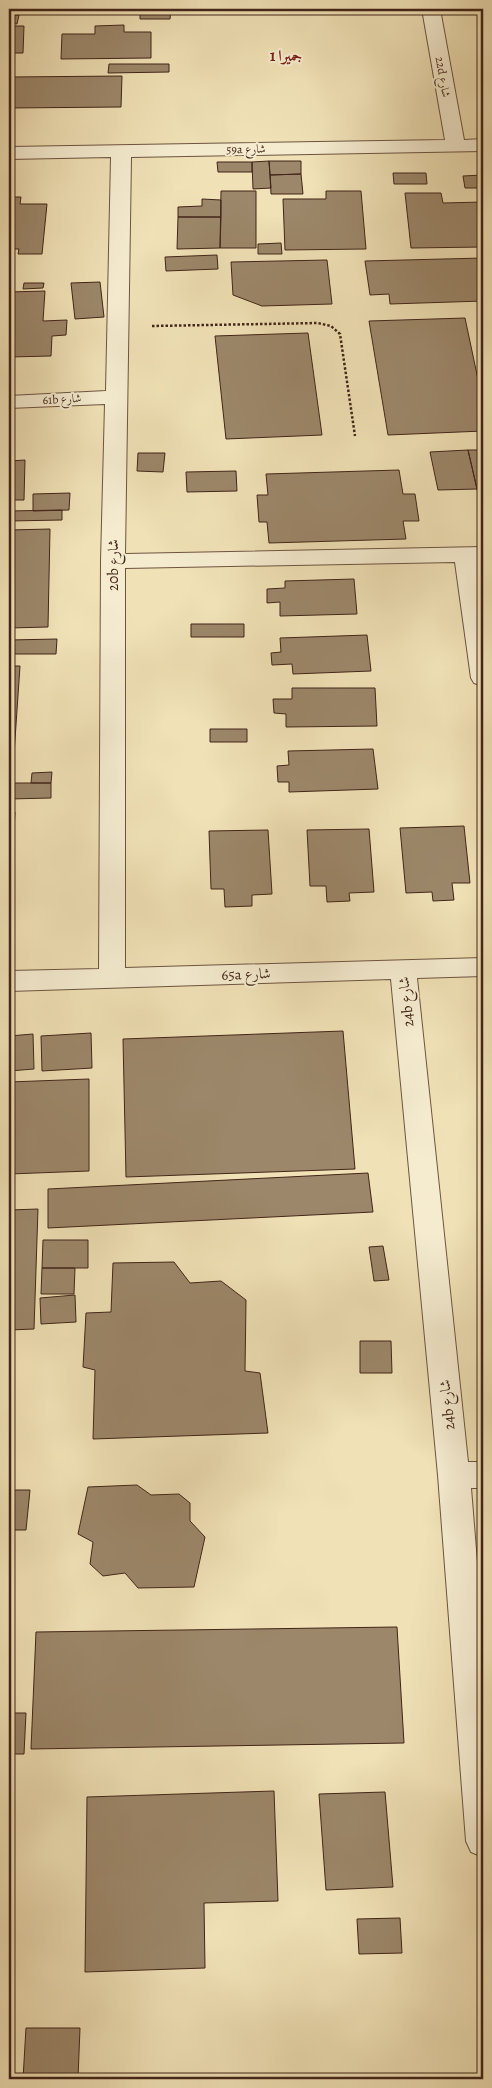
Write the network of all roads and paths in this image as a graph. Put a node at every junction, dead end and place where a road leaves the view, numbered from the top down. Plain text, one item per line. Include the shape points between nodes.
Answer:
1 (431, 9) edge
2 (455, 145) junction
3 (483, 145) edge
4 (121, 152) junction
5 (9, 153) edge
6 (116, 327) junction
7 (116, 397) junction
8 (9, 402) edge
9 (355, 436) dead end
10 (474, 554) edge
11 (113, 561) junction
12 (483, 678) edge
13 (483, 967) edge
14 (403, 969) junction
15 (112, 978) junction
16 (9, 981) edge
17 (469, 1475) edge
18 (483, 1841) edge

1 - 2 street, 22d شارع
2 - 3 street, 59a شارع
2 - 4 street, 59a شارع
4 - 5 street, 59a شارع
4 - 6 street, 20b شارع
6 - 7 street, 20b شارع
6 - 9 path via 329,324 340,334
7 - 8 street, 61b شارع
7 - 11 street, 20b شارع
10 - 11 street
10 - 12 street
11 - 15 street, 20b شارع
13 - 14 street, 65a شارع
14 - 15 street, 65a شارع
14 - 17 street, 24b شارع
15 - 16 street, 65a شارع
17 - 18 street, 24b شارع

